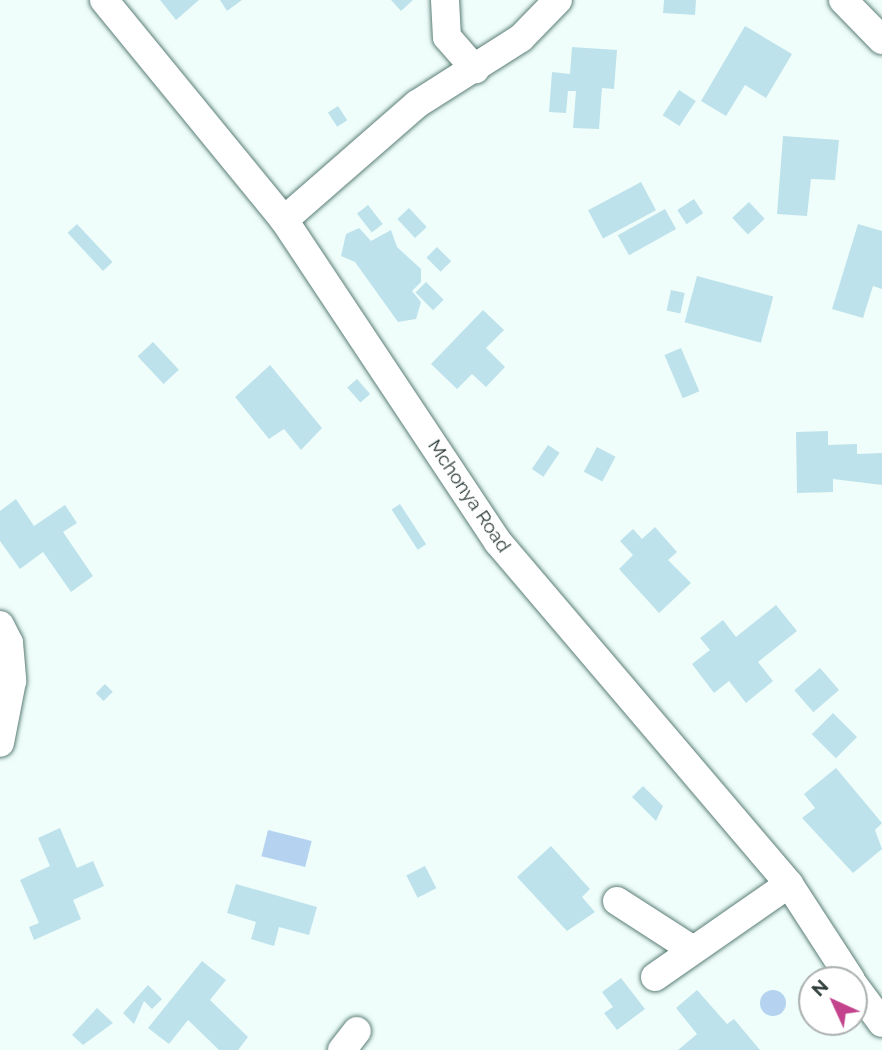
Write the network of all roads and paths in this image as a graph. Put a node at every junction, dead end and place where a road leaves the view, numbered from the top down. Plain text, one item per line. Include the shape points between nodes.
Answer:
1 (104, 0) edge
2 (446, 0) edge
3 (558, 0) edge
4 (843, 0) edge
5 (882, 40) edge
6 (475, 69) junction
7 (284, 220) junction
8 (0, 625) edge
9 (0, 743) edge
10 (789, 884) junction
11 (617, 901) dead end
12 (690, 948) junction
13 (841, 966) edge
14 (656, 977) dead end
15 (868, 1004) edge
16 (882, 1023) edge

1 - 7 street, Mchonya Road
2 - 6 street via 447,37
3 - 6 street via 521,38
4 - 5 street
6 - 7 street via 417,104
7 - 10 street, Mchonya Road via 498,542
8 - 9 street via 9,643 12,681
10 - 12 street
10 - 13 street, Mchonya Road
11 - 12 street
12 - 14 street
15 - 16 street

